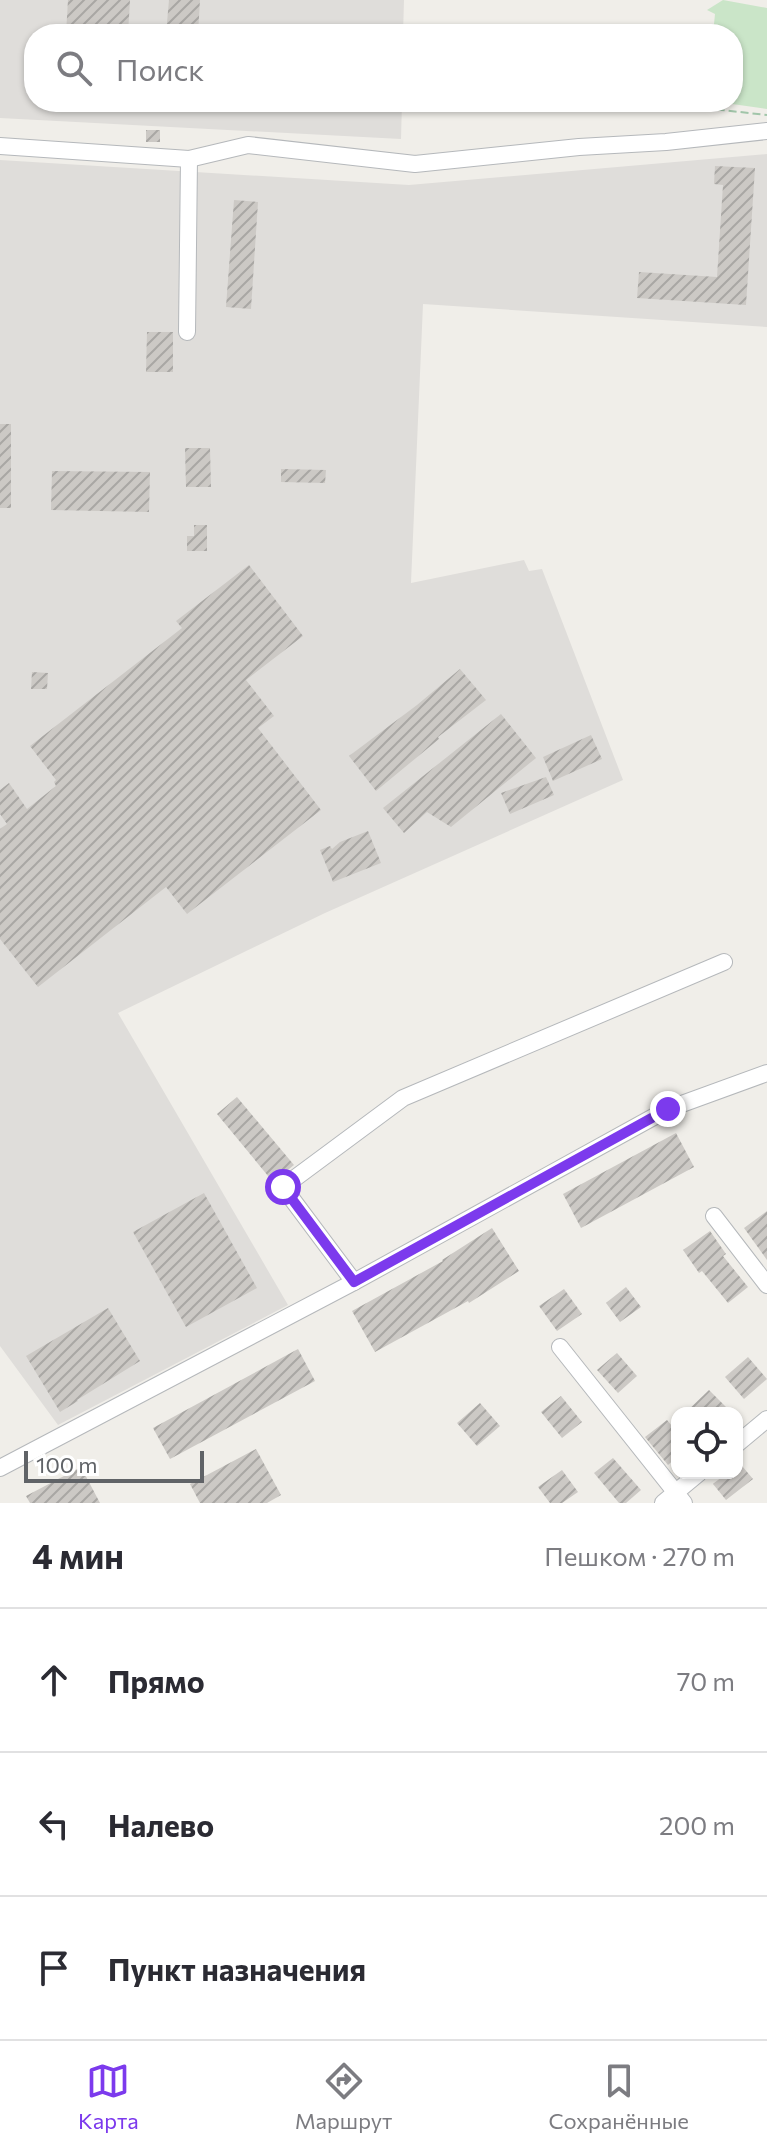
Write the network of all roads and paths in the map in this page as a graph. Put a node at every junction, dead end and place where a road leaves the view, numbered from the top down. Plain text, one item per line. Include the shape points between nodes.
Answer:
1 (740, 112) edge
2 (767, 115) edge
3 (767, 131) edge
4 (0, 146) edge
5 (189, 159) junction
6 (187, 332) dead end
7 (724, 962) dead end
8 (767, 1073) edge
9 (714, 1216) dead end
10 (354, 1282) junction
11 (767, 1285) edge
12 (560, 1347) dead end
13 (767, 1419) edge
14 (743, 1439) edge
15 (0, 1468) edge
16 (693, 1479) edge
17 (674, 1500) edge

1 - 2 path
3 - 5 street via 415,164 248,145
4 - 5 street
5 - 6 street
7 - 10 street via 403,1098 283,1187
8 - 10 street via 668,1109
9 - 11 street
10 - 15 street
12 - 17 street
13 - 14 street
16 - 17 street

